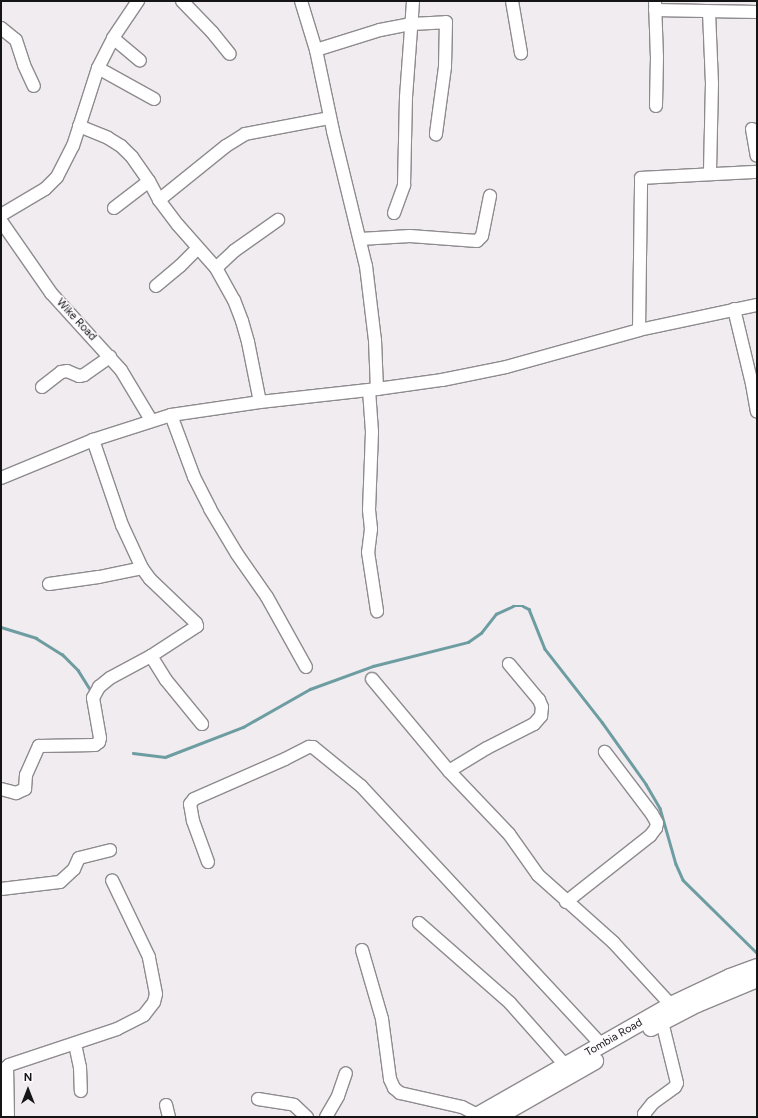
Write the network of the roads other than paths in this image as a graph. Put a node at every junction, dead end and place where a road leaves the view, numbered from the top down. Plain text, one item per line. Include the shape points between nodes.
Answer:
1 (138, 1) edge
2 (182, 1) edge
3 (301, 1) edge
4 (413, 1) edge
5 (512, 1) edge
6 (655, 5) edge
7 (709, 12) junction
8 (757, 12) edge
9 (412, 24) junction
10 (1, 28) edge
11 (113, 38) junction
12 (316, 50) junction
13 (521, 53) dead end
14 (230, 54) dead end
15 (140, 61) dead end
16 (98, 68) junction
17 (34, 86) dead end
18 (154, 99) dead end
19 (656, 106) dead end
20 (330, 118) junction
21 (79, 126) junction
22 (752, 129) dead end
23 (436, 134) dead end
24 (757, 156) edge
25 (757, 172) edge
26 (710, 174) junction
27 (150, 181) junction
28 (490, 196) dead end
29 (159, 200) junction
30 (114, 208) dead end
31 (394, 212) dead end
32 (1, 215) edge
33 (278, 220) dead end
34 (1, 221) edge
35 (360, 239) junction
36 (198, 248) junction
37 (216, 268) junction
38 (156, 286) dead end
39 (757, 305) edge
40 (734, 309) junction
41 (638, 330) junction
42 (110, 357) junction
43 (42, 387) dead end
44 (373, 389) junction
45 (260, 402) junction
46 (757, 412) edge
47 (171, 415) junction
48 (150, 420) junction
49 (93, 440) junction
50 (1, 478) edge
51 (142, 568) junction
52 (49, 584) dead end
53 (377, 611) dead end
54 (151, 656) junction
55 (509, 664) dead end
56 (306, 667) dead end
57 (372, 679) dead end
58 (202, 724) dead end
59 (605, 752) dead end
60 (449, 771) junction
61 (1, 789) edge
62 (110, 850) dead end
63 (208, 862) dead end
64 (112, 880) dead end
65 (1, 889) edge
66 (566, 902) junction
67 (419, 923) dead end
68 (362, 950) dead end
69 (756, 973) edge
70 (664, 1013) junction
71 (75, 1044) junction
72 (602, 1045) junction
73 (565, 1065) junction
74 (346, 1073) dead end
75 (81, 1091) dead end
76 (258, 1100) dead end
77 (477, 1116) edge
78 (8, 1117) edge
79 (306, 1117) edge
80 (326, 1117) edge
81 (497, 1117) edge
82 (645, 1117) edge

1 - 11 street
2 - 14 street
3 - 12 street
4 - 9 street
5 - 13 street
6 - 7 street
6 - 19 street
7 - 8 street
7 - 26 street via 712,83
9 - 12 street via 356,36
9 - 23 street via 441,21 447,25 445,67
9 - 31 street via 406,98 404,185
10 - 17 street via 16,40
11 - 15 street
11 - 16 street
12 - 20 street
16 - 18 street
16 - 21 street
20 - 29 street via 245,134 226,146
20 - 35 street
21 - 27 street via 121,146
21 - 32 street via 74,146 52,183
22 - 24 street
25 - 26 street
26 - 41 street via 641,178
27 - 29 street
27 - 30 street
28 - 35 street via 482,236 477,241 410,236
29 - 36 street
33 - 37 street via 234,251
34 - 42 street, Wike Road via 51,293
35 - 44 street via 371,303
36 - 37 street
36 - 38 street
37 - 45 street via 234,300 242,321
39 - 40 street
40 - 41 street
40 - 46 street
41 - 44 street via 506,367 442,380
42 - 43 street via 84,375 61,372
42 - 48 street, Wike Road via 125,376
44 - 45 street
44 - 53 street via 369,510 371,529 368,552
45 - 47 street
47 - 48 street
47 - 56 street via 194,477 210,509 267,598
48 - 49 street
49 - 50 street
49 - 51 street via 122,525
51 - 52 street via 99,578
51 - 54 street via 197,625
54 - 58 street via 166,680
54 - 61 street via 110,678 99,688 93,698 99,742 95,745 39,746 26,775 25,789 16,793
55 - 60 street via 538,700 542,708 541,716 534,724
57 - 60 street
59 - 66 street via 652,814 657,823 656,828 650,836
60 - 66 street via 509,834 538,875
62 - 65 street via 79,858 74,870 60,882
63 - 72 street via 193,821 190,804 194,799 313,747 361,786
64 - 71 street via 149,957 156,994 152,1007 144,1015 117,1029
66 - 70 street via 613,942
67 - 73 street via 510,1003
68 - 77 street via 382,1019 390,1079 394,1088 400,1093 462,1107
69 - 70 main road, Tombia Road via 697,1004
70 - 72 main road, Tombia Road
70 - 81 main road, Tombia Road
70 - 82 street via 677,1083 653,1102 644,1114
71 - 75 street via 80,1067
71 - 78 street via 7,1067
72 - 73 main road, Tombia Road
73 - 77 main road, Tombia Road
74 - 80 street via 338,1096
76 - 79 street via 294,1105

